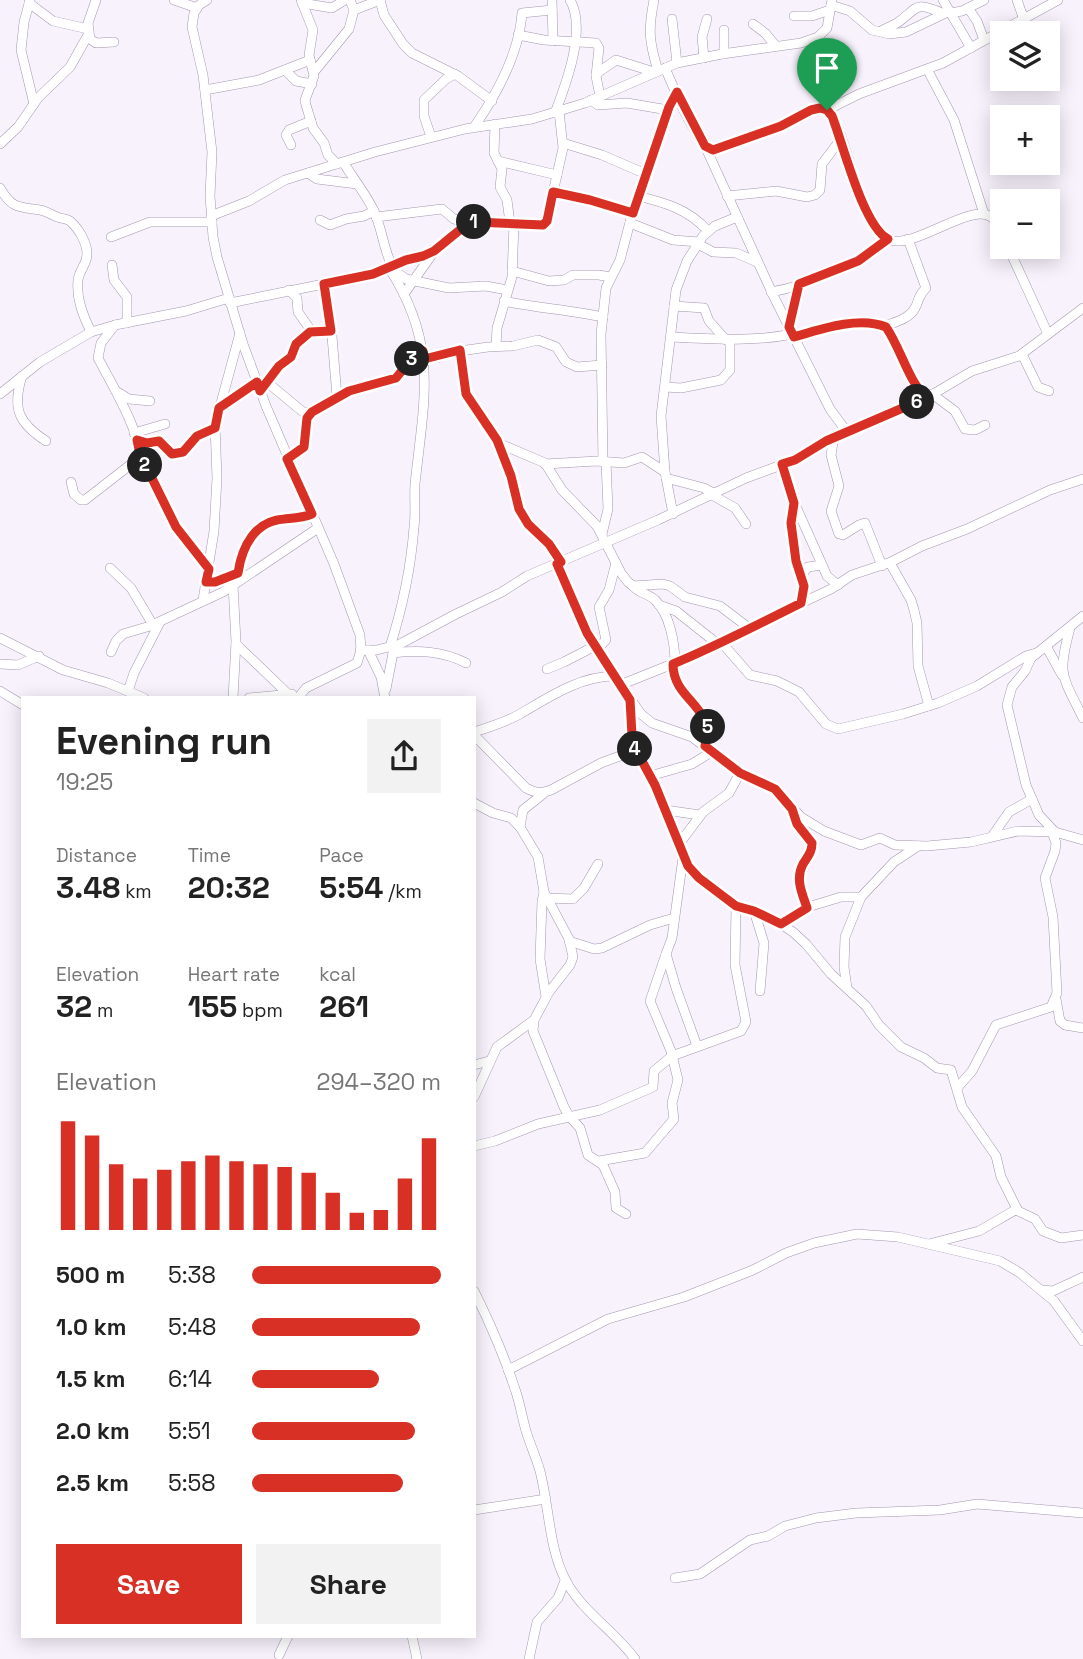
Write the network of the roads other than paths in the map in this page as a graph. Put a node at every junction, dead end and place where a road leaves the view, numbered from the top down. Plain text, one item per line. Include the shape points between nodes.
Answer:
1 (96, 0) edge
2 (174, 0) edge
3 (207, 0) edge
4 (380, 0) edge
5 (570, 0) edge
6 (654, 0) edge
7 (943, 0) edge
8 (984, 0) edge
9 (1017, 0) edge
10 (1058, 0) edge
11 (30, 1) edge
12 (301, 2) edge
13 (350, 3) edge
14 (552, 5) edge
15 (831, 5) edge
16 (197, 8) junction
17 (968, 8) junction
18 (948, 12) junction
19 (794, 16) dead end
20 (1023, 17) junction
21 (672, 19) dead end
22 (706, 19) dead end
23 (753, 24) dead end
24 (724, 30) dead end
25 (881, 31) junction
26 (88, 32) junction
27 (518, 35) junction
28 (984, 40) junction
29 (553, 41) junction
30 (574, 41) junction
31 (114, 42) dead end
32 (776, 46) junction
33 (598, 47) junction
34 (971, 48) junction
35 (724, 54) junction
36 (704, 58) junction
37 (310, 60) junction
38 (614, 60) junction
39 (677, 64) junction
40 (927, 69) junction
41 (285, 70) junction
42 (659, 70) junction
43 (314, 72) junction
44 (455, 74) junction
45 (596, 74) junction
46 (312, 84) junction
47 (205, 90) junction
48 (677, 92) junction
49 (596, 98) junction
50 (492, 101) junction
51 (34, 104) junction
52 (668, 110) junction
53 (827, 110) junction
54 (557, 112) junction
55 (311, 121) junction
56 (495, 124) junction
57 (474, 127) junction
58 (431, 137) junction
59 (841, 139) junction
60 (563, 143) junction
61 (0, 144) edge
62 (290, 145) dead end
63 (705, 146) junction
64 (498, 161) junction
65 (340, 163) junction
66 (308, 173) junction
67 (646, 174) junction
68 (557, 175) junction
69 (357, 184) junction
70 (0, 188) edge
71 (553, 192) junction
72 (638, 196) junction
73 (727, 196) junction
74 (3, 197) edge
75 (633, 213) junction
76 (375, 214) junction
77 (984, 214) junction
78 (990, 216) edge
79 (737, 217) junction
80 (211, 219) junction
81 (320, 220) dead end
82 (472, 223) junction
83 (512, 223) junction
84 (630, 223) junction
85 (708, 231) junction
86 (111, 237) dead end
87 (888, 239) junction
88 (908, 239) junction
89 (699, 243) junction
90 (434, 251) junction
91 (1014, 259) edge
92 (757, 262) junction
93 (112, 265) dead end
94 (390, 267) junction
95 (512, 271) junction
96 (610, 277) junction
97 (415, 281) junction
98 (324, 284) junction
99 (799, 284) junction
100 (289, 290) junction
101 (507, 290) junction
102 (771, 292) junction
103 (404, 294) junction
104 (229, 301) junction
105 (504, 301) junction
106 (674, 306) junction
107 (1083, 307) edge
108 (603, 317) junction
109 (127, 323) junction
110 (115, 325) junction
111 (885, 326) junction
112 (331, 331) junction
113 (91, 332) junction
114 (312, 332) junction
115 (240, 333) junction
116 (792, 333) junction
117 (1048, 334) junction
118 (671, 337) junction
119 (728, 340) junction
120 (496, 346) junction
121 (460, 350) junction
122 (423, 354) junction
123 (1022, 354) junction
124 (602, 365) junction
125 (22, 376) junction
126 (268, 383) junction
127 (259, 387) junction
128 (665, 387) junction
129 (115, 390) junction
130 (1048, 391) dead end
131 (0, 394) edge
132 (929, 396) junction
133 (337, 397) junction
134 (150, 401) dead end
135 (219, 408) junction
136 (312, 412) junction
137 (837, 420) junction
138 (165, 424) dead end
139 (985, 425) dead end
140 (215, 428) junction
141 (847, 432) junction
142 (136, 437) junction
143 (832, 438) junction
144 (46, 441) dead end
145 (498, 443) junction
146 (663, 451) junction
147 (140, 454) junction
148 (287, 459) junction
149 (651, 461) junction
150 (605, 462) junction
151 (545, 464) junction
152 (782, 464) junction
153 (665, 475) junction
154 (1083, 479) edge
155 (71, 482) dead end
156 (713, 495) junction
157 (794, 503) junction
158 (312, 514) junction
159 (673, 514) junction
160 (746, 524) dead end
161 (318, 528) junction
162 (604, 538) junction
163 (559, 563) junction
164 (615, 563) junction
165 (886, 564) junction
166 (822, 565) junction
167 (110, 568) dead end
168 (209, 569) junction
169 (257, 569) junction
170 (238, 573) junction
171 (801, 576) junction
172 (206, 582) junction
173 (838, 584) junction
174 (233, 585) junction
175 (632, 585) junction
176 (223, 592) junction
177 (203, 600) junction
178 (801, 603) junction
179 (659, 605) junction
180 (234, 607) junction
181 (1083, 616) edge
182 (156, 623) junction
183 (1070, 627) junction
184 (749, 628) junction
185 (0, 638) edge
186 (236, 644) junction
187 (720, 644) junction
188 (1046, 646) junction
189 (393, 648) junction
190 (596, 648) junction
191 (364, 650) junction
192 (111, 652) dead end
193 (1036, 653) junction
194 (39, 656) junction
195 (466, 663) dead end
196 (0, 664) edge
197 (674, 664) junction
198 (547, 669) dead end
199 (1063, 675) junction
200 (615, 676) junction
201 (620, 685) junction
202 (0, 691) edge
203 (128, 691) junction
204 (296, 695) edge
205 (139, 696) edge
206 (233, 696) edge
207 (385, 696) edge
208 (385, 696) edge
209 (630, 700) junction
210 (1080, 702) edge
211 (21, 704) edge
212 (929, 706) junction
213 (1083, 718) edge
214 (476, 732) edge
215 (476, 735) edge
216 (709, 749) junction
217 (636, 750) junction
218 (740, 773) junction
219 (650, 776) junction
220 (543, 793) junction
221 (1032, 799) junction
222 (476, 804) edge
223 (792, 809) junction
224 (666, 810) junction
225 (700, 815) junction
226 (520, 827) junction
227 (1053, 832) junction
228 (993, 835) junction
229 (1082, 838) edge
230 (679, 844) junction
231 (918, 846) junction
232 (684, 855) junction
233 (598, 864) dead end
234 (546, 895) junction
235 (861, 897) junction
236 (736, 906) junction
237 (807, 908) junction
238 (754, 911) junction
239 (674, 918) junction
240 (781, 924) junction
241 (569, 941) junction
242 (666, 954) junction
243 (847, 989) junction
244 (760, 991) dead end
245 (546, 996) junction
246 (1056, 999) junction
247 (534, 1020) junction
248 (1083, 1028) edge
249 (697, 1046) junction
250 (673, 1056) junction
251 (489, 1061) junction
252 (476, 1064) edge
253 (957, 1088) junction
254 (476, 1092) edge
255 (566, 1112) junction
256 (476, 1146) edge
257 (599, 1161) junction
258 (1017, 1209) junction
259 (626, 1214) dead end
260 (1083, 1235) edge
261 (929, 1244) junction
262 (1083, 1277) edge
263 (1040, 1290) junction
264 (476, 1295) edge
265 (1083, 1341) edge
266 (508, 1370) junction
267 (546, 1499) junction
268 (476, 1510) edge
269 (1083, 1513) edge
270 (675, 1578) dead end
271 (565, 1581) junction
272 (287, 1638) edge
273 (412, 1638) edge
274 (279, 1655) dead end
275 (417, 1659) edge
276 (529, 1659) edge
277 (635, 1659) edge

1 - 26 street
2 - 16 street
3 - 16 street
4 - 13 street
4 - 44 street via 384,15 412,53
5 - 30 street via 575,12
6 - 42 street via 649,23
7 - 18 street
8 - 17 street
9 - 20 street
10 - 20 street
11 - 26 street via 53,20
11 - 51 street via 21,50
12 - 13 street via 332,8
12 - 37 street via 313,30
13 - 43 street via 349,29
14 - 27 street via 522,12
14 - 29 street
15 - 19 street via 812,16
15 - 25 street
15 - 32 street via 827,29 818,37
16 - 47 street via 192,27
17 - 18 street
17 - 28 street
18 - 25 street via 906,32
18 - 25 street via 913,8
18 - 34 street
20 - 28 street
21 - 39 street
22 - 36 street
23 - 32 street
24 - 35 street
26 - 31 street via 96,43
26 - 51 street via 70,67
27 - 29 street
27 - 50 street
28 - 34 street
29 - 30 street
30 - 33 street
30 - 54 street
32 - 35 street
33 - 38 street
33 - 45 street
34 - 40 street
35 - 36 street
36 - 39 street
37 - 41 street
37 - 43 street
38 - 42 street
38 - 45 street
39 - 42 street
40 - 53 street
40 - 77 street via 954,120
41 - 46 street via 296,81
41 - 47 street
42 - 48 street
42 - 49 street
43 - 46 street
44 - 50 street
44 - 58 street via 424,100
45 - 49 street
46 - 55 street via 305,100
47 - 80 street via 212,152
48 - 52 street
48 - 63 street
49 - 52 street via 598,105 627,103
49 - 54 street
50 - 57 street
51 - 61 street
52 - 67 street
53 - 59 street
53 - 63 street via 811,110 713,150
54 - 56 street
54 - 60 street
55 - 62 street via 289,130
55 - 65 street via 327,154
56 - 57 street
56 - 64 street
57 - 58 street
58 - 65 street
59 - 73 street via 822,164 820,190 815,195 776,191
59 - 87 street via 866,212
60 - 67 street
60 - 68 street
63 - 73 street
64 - 68 street
64 - 83 street via 500,190
65 - 66 street
65 - 69 street
66 - 69 street via 317,179
66 - 80 street via 285,180
67 - 72 street
68 - 71 street
69 - 76 street
70 - 74 street
71 - 75 street
71 - 83 street via 546,223
72 - 75 street
72 - 85 street via 676,206
73 - 79 street
74 - 113 street via 16,206 67,219 84,242 87,259 78,291
75 - 84 street
76 - 81 street via 330,225
76 - 82 street via 442,209 454,219
76 - 94 street
77 - 78 street
77 - 88 street
79 - 85 street
79 - 92 street
80 - 86 street via 150,222
80 - 104 street
82 - 83 street
82 - 90 street
83 - 95 street
84 - 89 street via 673,240
84 - 96 street
85 - 89 street
87 - 88 street
87 - 99 street via 858,261
88 - 111 street via 926,288 913,311
89 - 92 street via 713,252 736,253
89 - 106 street via 679,277
90 - 94 street
90 - 97 street
91 - 117 street
92 - 102 street
93 - 109 street via 114,280 127,297
94 - 97 street
94 - 98 street
94 - 103 street
95 - 96 street via 549,281 573,275
95 - 101 street
96 - 108 street
97 - 101 street via 449,288
97 - 103 street
98 - 100 street
98 - 112 street
99 - 102 street
99 - 116 street
100 - 104 street
100 - 114 street
101 - 105 street
102 - 116 street
103 - 122 street via 418,323
104 - 109 street
104 - 115 street
105 - 108 street
105 - 120 street
106 - 118 street
106 - 119 street via 704,308 709,321
107 - 117 street
108 - 124 street
109 - 110 street
110 - 113 street
110 - 129 street via 101,343 98,358
111 - 116 street via 865,323
111 - 132 street via 919,391
112 - 114 street
112 - 133 street
113 - 125 street
114 - 126 street via 296,344 291,357
115 - 127 street
115 - 135 street
116 - 119 street
116 - 137 street
117 - 123 street
118 - 119 street
118 - 128 street
119 - 128 street via 730,370 721,380
120 - 121 street
120 - 124 street via 538,340 556,347 566,362 577,367
121 - 122 street via 437,358
121 - 145 street via 466,394
122 - 133 street via 396,378
122 - 189 street via 426,382 415,525
123 - 130 street via 1038,387
123 - 132 street via 972,371
124 - 150 street
125 - 131 street
125 - 144 street via 16,399 20,416
126 - 127 street
126 - 136 street via 303,412
127 - 135 street
127 - 148 street
128 - 146 street
129 - 134 street via 129,399
129 - 142 street
132 - 139 street via 948,404 965,429
132 - 141 street
133 - 136 street
135 - 140 street
136 - 148 street via 307,418 304,447
137 - 141 street
137 - 143 street
138 - 142 street
140 - 142 street via 174,454 159,441 147,443
140 - 168 street via 217,478
141 - 143 street
142 - 147 street
143 - 152 street
143 - 165 street via 839,486 831,511 836,530 843,535 865,523
145 - 151 street
145 - 163 street via 524,519 549,544
146 - 149 street
146 - 153 street
147 - 155 street via 135,463 88,499 78,498
147 - 168 street via 176,527
148 - 158 street
149 - 150 street via 642,457 624,463
149 - 153 street
150 - 151 street
150 - 162 street via 608,509
151 - 162 street via 562,491
152 - 156 street
152 - 157 street
153 - 156 street
153 - 159 street
154 - 165 street
156 - 159 street
156 - 160 street via 735,508
157 - 166 street
157 - 171 street via 792,536
158 - 161 street
158 - 170 street via 260,526 252,534
159 - 162 street
161 - 169 street
161 - 191 street
162 - 163 street
162 - 164 street
163 - 189 street
163 - 190 street
164 - 175 street
164 - 190 street via 609,590 599,607 606,640
165 - 173 street
165 - 212 street via 911,600 917,623 918,666
166 - 171 street via 808,567
166 - 173 street
167 - 182 street
168 - 172 street
169 - 170 street
169 - 174 street
170 - 172 street
171 - 178 street
172 - 177 street
173 - 178 street
174 - 176 street
174 - 180 street
175 - 179 street
175 - 184 street via 670,586 685,597 719,606
176 - 177 street
176 - 180 street
177 - 182 street
178 - 184 street
179 - 187 street via 676,611
179 - 197 street via 667,620
180 - 186 street
181 - 183 street
182 - 192 street via 123,634
182 - 203 street
183 - 188 street
183 - 199 street
184 - 187 street
185 - 194 street
186 - 204 street
186 - 206 street
187 - 197 street
187 - 212 street via 750,676 777,681 799,692 832,728 846,729
188 - 193 street
188 - 199 street
189 - 191 street
189 - 195 street via 441,653
189 - 207 street
190 - 198 street
190 - 200 street
191 - 204 street via 357,663
191 - 208 street via 381,677
193 - 212 street
193 - 221 street via 1012,687 1007,705
194 - 196 street via 18,665
194 - 203 street via 63,670
197 - 201 street
197 - 216 street via 681,689 705,718
199 - 210 street
200 - 201 street
200 - 214 street via 577,683
201 - 209 street
202 - 211 street
203 - 205 street
209 - 216 street via 652,723 675,729
209 - 217 street
210 - 213 street
215 - 220 street via 526,788
216 - 218 street
216 - 219 street via 692,764
217 - 219 street
217 - 220 street
218 - 223 street via 775,789
218 - 225 street via 729,793
219 - 224 street
220 - 226 street via 523,810
221 - 227 street
221 - 228 street via 1009,812
222 - 226 street via 511,818
223 - 231 street via 809,823 852,843 861,845 880,838 895,845
223 - 237 street via 813,847 798,879
224 - 225 street
224 - 230 street
225 - 230 street
226 - 234 street via 538,857
227 - 228 street
227 - 229 street
227 - 246 street via 1055,851 1045,878 1053,917
228 - 231 street via 971,842
230 - 232 street
231 - 235 street via 894,862
232 - 236 street via 699,878
232 - 239 street
233 - 234 street via 573,899
234 - 241 street
234 - 245 street via 540,958
235 - 237 street via 841,897
235 - 243 street via 845,937
236 - 238 street
236 - 249 street via 735,965 746,1022 737,1034
237 - 240 street
238 - 240 street
238 - 244 street via 765,943
239 - 241 street via 601,947
239 - 242 street
240 - 243 street
241 - 245 street via 570,965
242 - 249 street
242 - 250 street via 650,1002
243 - 253 street via 901,1047 937,1068 951,1070
245 - 247 street
246 - 248 street via 1060,1021
246 - 253 street via 1047,1009 996,1025 972,1071
247 - 251 street via 497,1047
247 - 255 street via 533,1031
249 - 250 street
250 - 255 street via 654,1070 653,1087 600,1110
250 - 257 street via 678,1086 669,1128 645,1153
251 - 252 street
251 - 254 street
253 - 258 street via 962,1107 999,1161 1001,1177
255 - 256 street via 558,1120
255 - 257 street via 580,1128 588,1155
257 - 259 street via 613,1188 616,1208
258 - 260 street via 1035,1219 1043,1231 1063,1238
258 - 261 street via 979,1231
261 - 263 street via 1000,1261
261 - 266 street via 857,1234 826,1239 684,1297 608,1319
262 - 263 street via 1053,1291
263 - 265 street via 1061,1307
264 - 266 street
266 - 267 street
267 - 268 street
267 - 271 street via 553,1549
269 - 270 street via 977,1504 816,1518 750,1540 699,1574
271 - 276 street via 558,1598 537,1622
271 - 277 street
272 - 274 street
273 - 275 street

